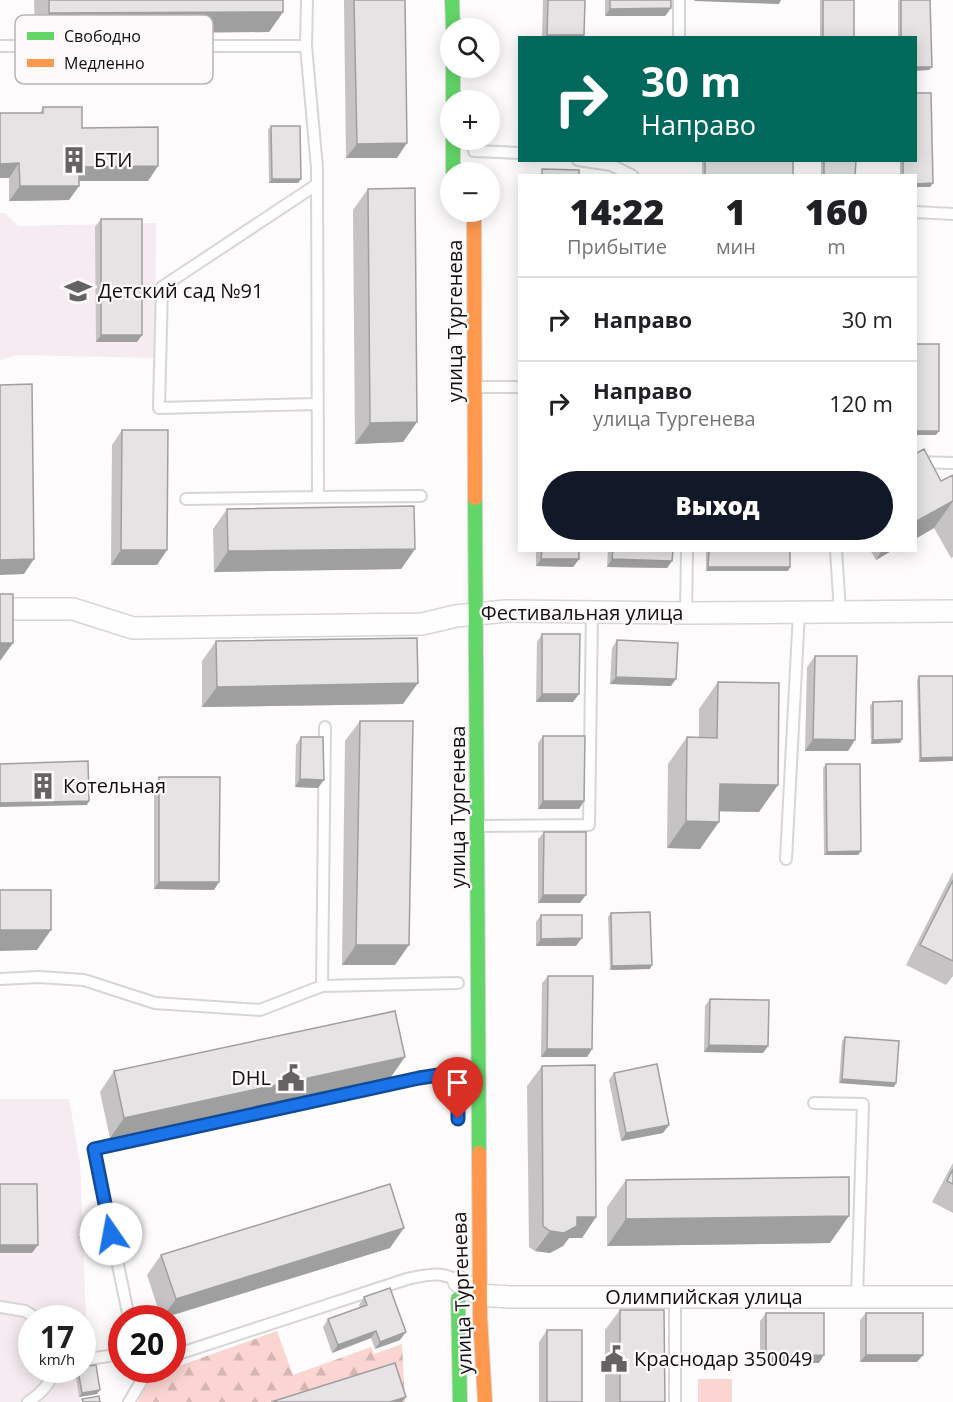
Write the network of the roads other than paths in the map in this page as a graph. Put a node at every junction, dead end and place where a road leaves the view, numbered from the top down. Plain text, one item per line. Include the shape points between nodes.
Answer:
1 (307, 0) edge
2 (452, 0) edge
3 (679, 0) edge
4 (453, 18) edge
5 (679, 36) edge
6 (213, 46) edge
7 (306, 46) junction
8 (474, 151) edge
9 (518, 153) edge
10 (611, 163) edge
11 (630, 174) edge
12 (316, 184) junction
13 (917, 212) edge
14 (953, 214) edge
15 (474, 222) edge
16 (475, 387) junction
17 (518, 387) edge
18 (317, 405) junction
19 (917, 462) edge
20 (953, 463) edge
21 (421, 496) dead end
22 (318, 497) junction
23 (186, 499) dead end
24 (687, 552) edge
25 (836, 552) edge
26 (0, 609) edge
27 (953, 611) edge
28 (592, 612) junction
29 (799, 612) junction
30 (840, 612) junction
31 (686, 613) junction
32 (461, 615) junction
33 (325, 728) dead end
34 (477, 826) junction
35 (786, 859) dead end
36 (0, 979) edge
37 (458, 983) dead end
38 (322, 986) junction
39 (458, 1072) dead end
40 (814, 1103) dead end
41 (459, 1276) junction
42 (480, 1295) junction
43 (675, 1297) junction
44 (857, 1297) junction
45 (953, 1298) edge
46 (126, 1305) edge
47 (0, 1307) edge
48 (18, 1310) edge
49 (186, 1351) edge
50 (48, 1383) edge
51 (140, 1383) edge
52 (28, 1402) edge
53 (129, 1402) edge
54 (460, 1402) edge
55 (485, 1402) edge
56 (675, 1402) edge

1 - 7 lane
2 - 4 main road
3 - 5 lane
6 - 7 lane
7 - 12 lane
8 - 9 lane
10 - 11 lane
12 - 18 lane
12 - 18 lane via 162,286 159,408
13 - 14 lane
15 - 16 main road, улица Тургенева
16 - 17 lane
16 - 32 main road, улица Тургенева
18 - 22 lane
19 - 20 lane
21 - 22 lane
22 - 23 lane
24 - 31 lane
25 - 30 lane
26 - 32 street, Фестивальная улица via 73,609 133,628 422,624
27 - 30 street, Фестивальная улица
28 - 31 street, Фестивальная улица
28 - 32 street, Фестивальная улица
28 - 34 lane via 589,825
29 - 30 street, Фестивальная улица
29 - 31 street, Фестивальная улица
29 - 35 lane
32 - 34 main road, улица Тургенева
33 - 38 lane
34 - 42 main road, улица Тургенева
36 - 38 lane via 84,980 156,1003 260,1010
37 - 38 lane
39 - 46 lane via 94,1149
40 - 44 lane via 863,1104
41 - 42 street, Олимпийская улица
41 - 49 lane via 437,1274 407,1279
41 - 54 main road, улица Тургенева
42 - 43 street, Олимпийская улица
42 - 55 main road, улица Тургенева
43 - 44 street, Олимпийская улица
43 - 56 lane
44 - 45 street, Олимпийская улица
47 - 48 lane
50 - 52 lane via 42,1393
51 - 53 lane

